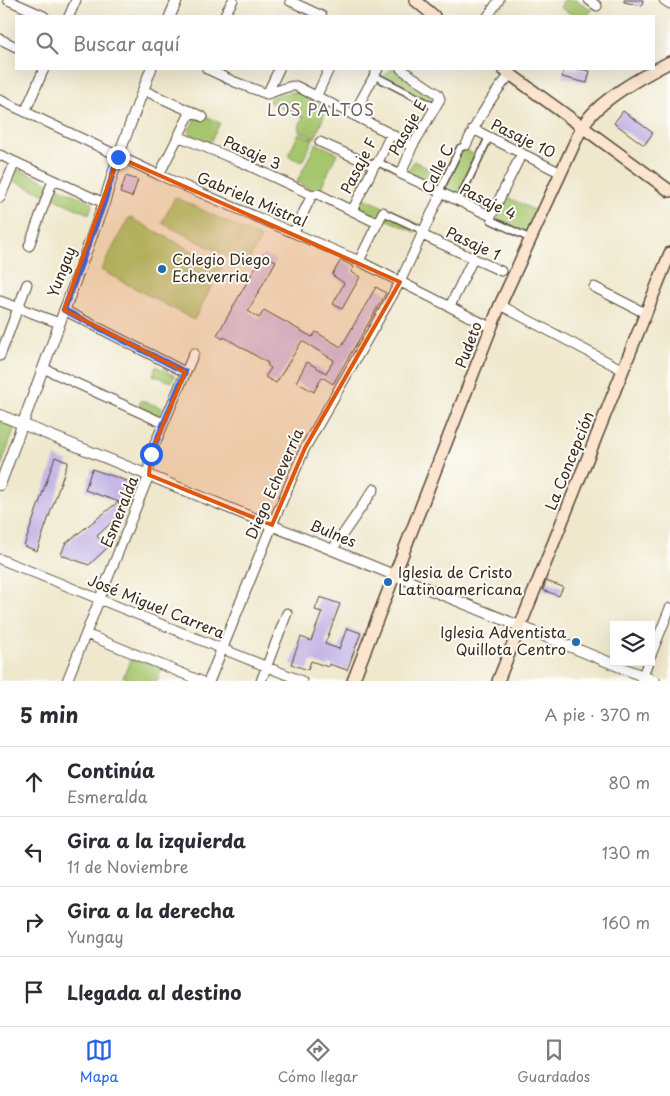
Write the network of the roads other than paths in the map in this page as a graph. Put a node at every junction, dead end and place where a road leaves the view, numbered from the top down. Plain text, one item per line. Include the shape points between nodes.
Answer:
1 (8, 0) edge
2 (76, 0) edge
3 (176, 0) edge
4 (233, 0) edge
5 (415, 0) edge
6 (499, 0) edge
7 (589, 0) edge
8 (664, 0) edge
9 (291, 1) edge
10 (670, 4) edge
11 (597, 6) dead end
12 (306, 13) edge
13 (42, 15) edge
14 (68, 15) edge
15 (170, 15) edge
16 (226, 15) edge
17 (433, 15) edge
18 (489, 15) edge
19 (0, 39) edge
20 (15, 46) edge
21 (670, 62) edge
22 (44, 70) edge
23 (151, 70) edge
24 (209, 70) edge
25 (279, 70) edge
26 (329, 70) edge
27 (402, 70) edge
28 (506, 72) edge
29 (377, 73) edge
30 (143, 90) junction
31 (267, 94) junction
32 (316, 97) junction
33 (0, 100) edge
34 (435, 107) junction
35 (191, 111) junction
36 (560, 111) junction
37 (25, 112) junction
38 (593, 114) junction
39 (352, 116) junction
40 (204, 117) dead end
41 (582, 127) junction
42 (474, 129) junction
43 (391, 134) junction
44 (180, 137) junction
45 (489, 137) junction
46 (320, 142) dead end
47 (466, 145) joint
48 (412, 147) junction
49 (522, 153) junction
50 (0, 155) edge
51 (118, 157) junction
52 (15, 162) junction
53 (376, 164) junction
54 (561, 172) junction
55 (401, 174) junction
56 (159, 175) junction
57 (54, 180) junction
58 (670, 192) edge
59 (441, 193) junction
60 (314, 194) junction
61 (0, 198) edge
62 (458, 202) junction
63 (104, 203) junction
64 (352, 211) junction
65 (383, 212) joint
66 (491, 216) junction
67 (377, 223) junction
68 (294, 232) junction
69 (423, 233) junction
70 (531, 239) junction
71 (29, 246) dead end
72 (670, 253) edge
73 (473, 259) junction
74 (359, 261) junction
75 (501, 272) joint
76 (513, 277) junction
77 (400, 282) junction
78 (26, 284) dead end
79 (594, 287) dead end
80 (0, 301) edge
81 (500, 305) junction
82 (450, 306) junction
83 (18, 308) junction
84 (64, 310) junction
85 (645, 313) junction
86 (59, 323) junction
87 (492, 328) junction
88 (1, 350) edge
89 (194, 353) dead end
90 (43, 368) junction
91 (623, 370) junction
92 (185, 372) junction
93 (0, 415) edge
94 (163, 423) junction
95 (22, 424) junction
96 (149, 475) junction
97 (0, 485) edge
98 (374, 489) dead end
99 (272, 526) junction
100 (332, 550) junction
101 (0, 559) edge
102 (395, 576) junction
103 (99, 599) junction
104 (670, 608) edge
105 (288, 613) dead end
106 (520, 625) junction
107 (86, 634) junction
108 (655, 645) edge
109 (222, 648) junction
110 (647, 666) edge
111 (267, 667) junction
112 (642, 679) edge
113 (67, 681) edge
114 (201, 681) edge
115 (210, 681) edge
116 (262, 681) edge
117 (302, 681) edge
118 (353, 681) edge
119 (498, 681) edge
120 (655, 681) edge

1 - 13 street
2 - 14 street
3 - 15 street
4 - 16 street
5 - 17 main road
6 - 18 street
7 - 11 street
8 - 10 street
9 - 12 street
19 - 20 street
21 - 38 main road, Pudeto via 618,93
22 - 37 street
23 - 30 street, Yungay
24 - 31 street
25 - 31 street
26 - 32 street
27 - 34 street, Pasaje E via 440,96
28 - 36 main road
28 - 42 street, Calle C
29 - 34 street
29 - 39 street
30 - 35 street
30 - 51 street, Yungay
31 - 32 street via 296,86
32 - 39 street
33 - 37 street, Gabriela Mistral
34 - 48 street, Pasaje E
35 - 40 street
35 - 44 street
36 - 38 main road
36 - 41 main road
37 - 51 street, Gabriela Mistral
38 - 41 main road, Pudeto
39 - 43 street
41 - 54 main road, Pudeto
41 - 58 main road
42 - 45 street, Pasaje 10
42 - 47 street, Calle C
43 - 48 street
43 - 53 street, Pasaje F
44 - 56 street
44 - 60 street, Pasaje 3
45 - 49 street, Pasaje 10
45 - 62 street
46 - 53 street
47 - 59 street, Calle C via 460,148
48 - 55 street, Pasaje E
49 - 54 street, Pasaje 10
49 - 66 street
50 - 52 street
51 - 56 street, Gabriela Mistral
51 - 63 street, Yungay
52 - 57 street
52 - 61 street
53 - 55 street, Pasaje 4
53 - 64 street, Pasaje F
54 - 70 main road, Pudeto
55 - 59 street, Pasaje 4
56 - 68 street, Gabriela Mistral
57 - 63 street
57 - 71 street
59 - 62 street, Pasaje 4
59 - 69 street, Calle C
60 - 64 street, Pasaje 3
60 - 68 street
62 - 66 street, Pasaje 4
63 - 84 street, Yungay
64 - 67 street, Pasaje 3
65 - 67 street
65 - 69 street, Pasaje 1
66 - 70 street, Pasaje 4 via 491,220
67 - 74 street
68 - 74 street, Gabriela Mistral
69 - 73 street, Pasaje 1
69 - 77 street, Calle C
70 - 76 main road, Pudeto
72 - 85 main road, La Concepción
73 - 75 street, Pasaje 1
73 - 82 street
74 - 77 street, Gabriela Mistral
75 - 76 street, Pasaje 1
76 - 81 main road, Pudeto
77 - 82 street, Gabriela Mistral
77 - 99 street, Diego Echeverría via 305,448
78 - 83 street
79 - 85 street
80 - 83 street
81 - 87 main road, Pudeto
81 - 91 street
82 - 87 street, Gabriela Mistral
83 - 86 street
83 - 88 street
84 - 86 street, Yungay
84 - 92 street
85 - 91 main road, La Concepción
86 - 90 street, Yungay
87 - 102 main road, Pudeto
89 - 92 street, Esmeralda
90 - 94 street
90 - 95 street, Yungay
91 - 106 main road, La Concepción
92 - 94 street, Esmeralda
93 - 95 street, Bulnes
94 - 96 street, Esmeralda via 151,454
95 - 96 street, Bulnes
95 - 97 street, Yungay
96 - 99 street, Bulnes
96 - 103 street, Esmeralda
98 - 100 street
99 - 100 street, Bulnes
99 - 109 street, Diego Echeverría
100 - 102 street, Bulnes
101 - 103 street, José Miguel Carrera
102 - 106 street, Bulnes
102 - 118 main road, Pudeto
103 - 107 street, Esmeralda
103 - 109 street, José Miguel Carrera
104 - 108 street
105 - 111 street
106 - 112 street, Bulnes
106 - 119 main road, La Concepción
107 - 113 street, Esmeralda
107 - 114 street
109 - 111 street, José Miguel Carrera
109 - 115 street, Diego Echeverría
110 - 112 street
111 - 116 street
111 - 117 street, José Miguel Carrera
112 - 120 street, Bulnes

